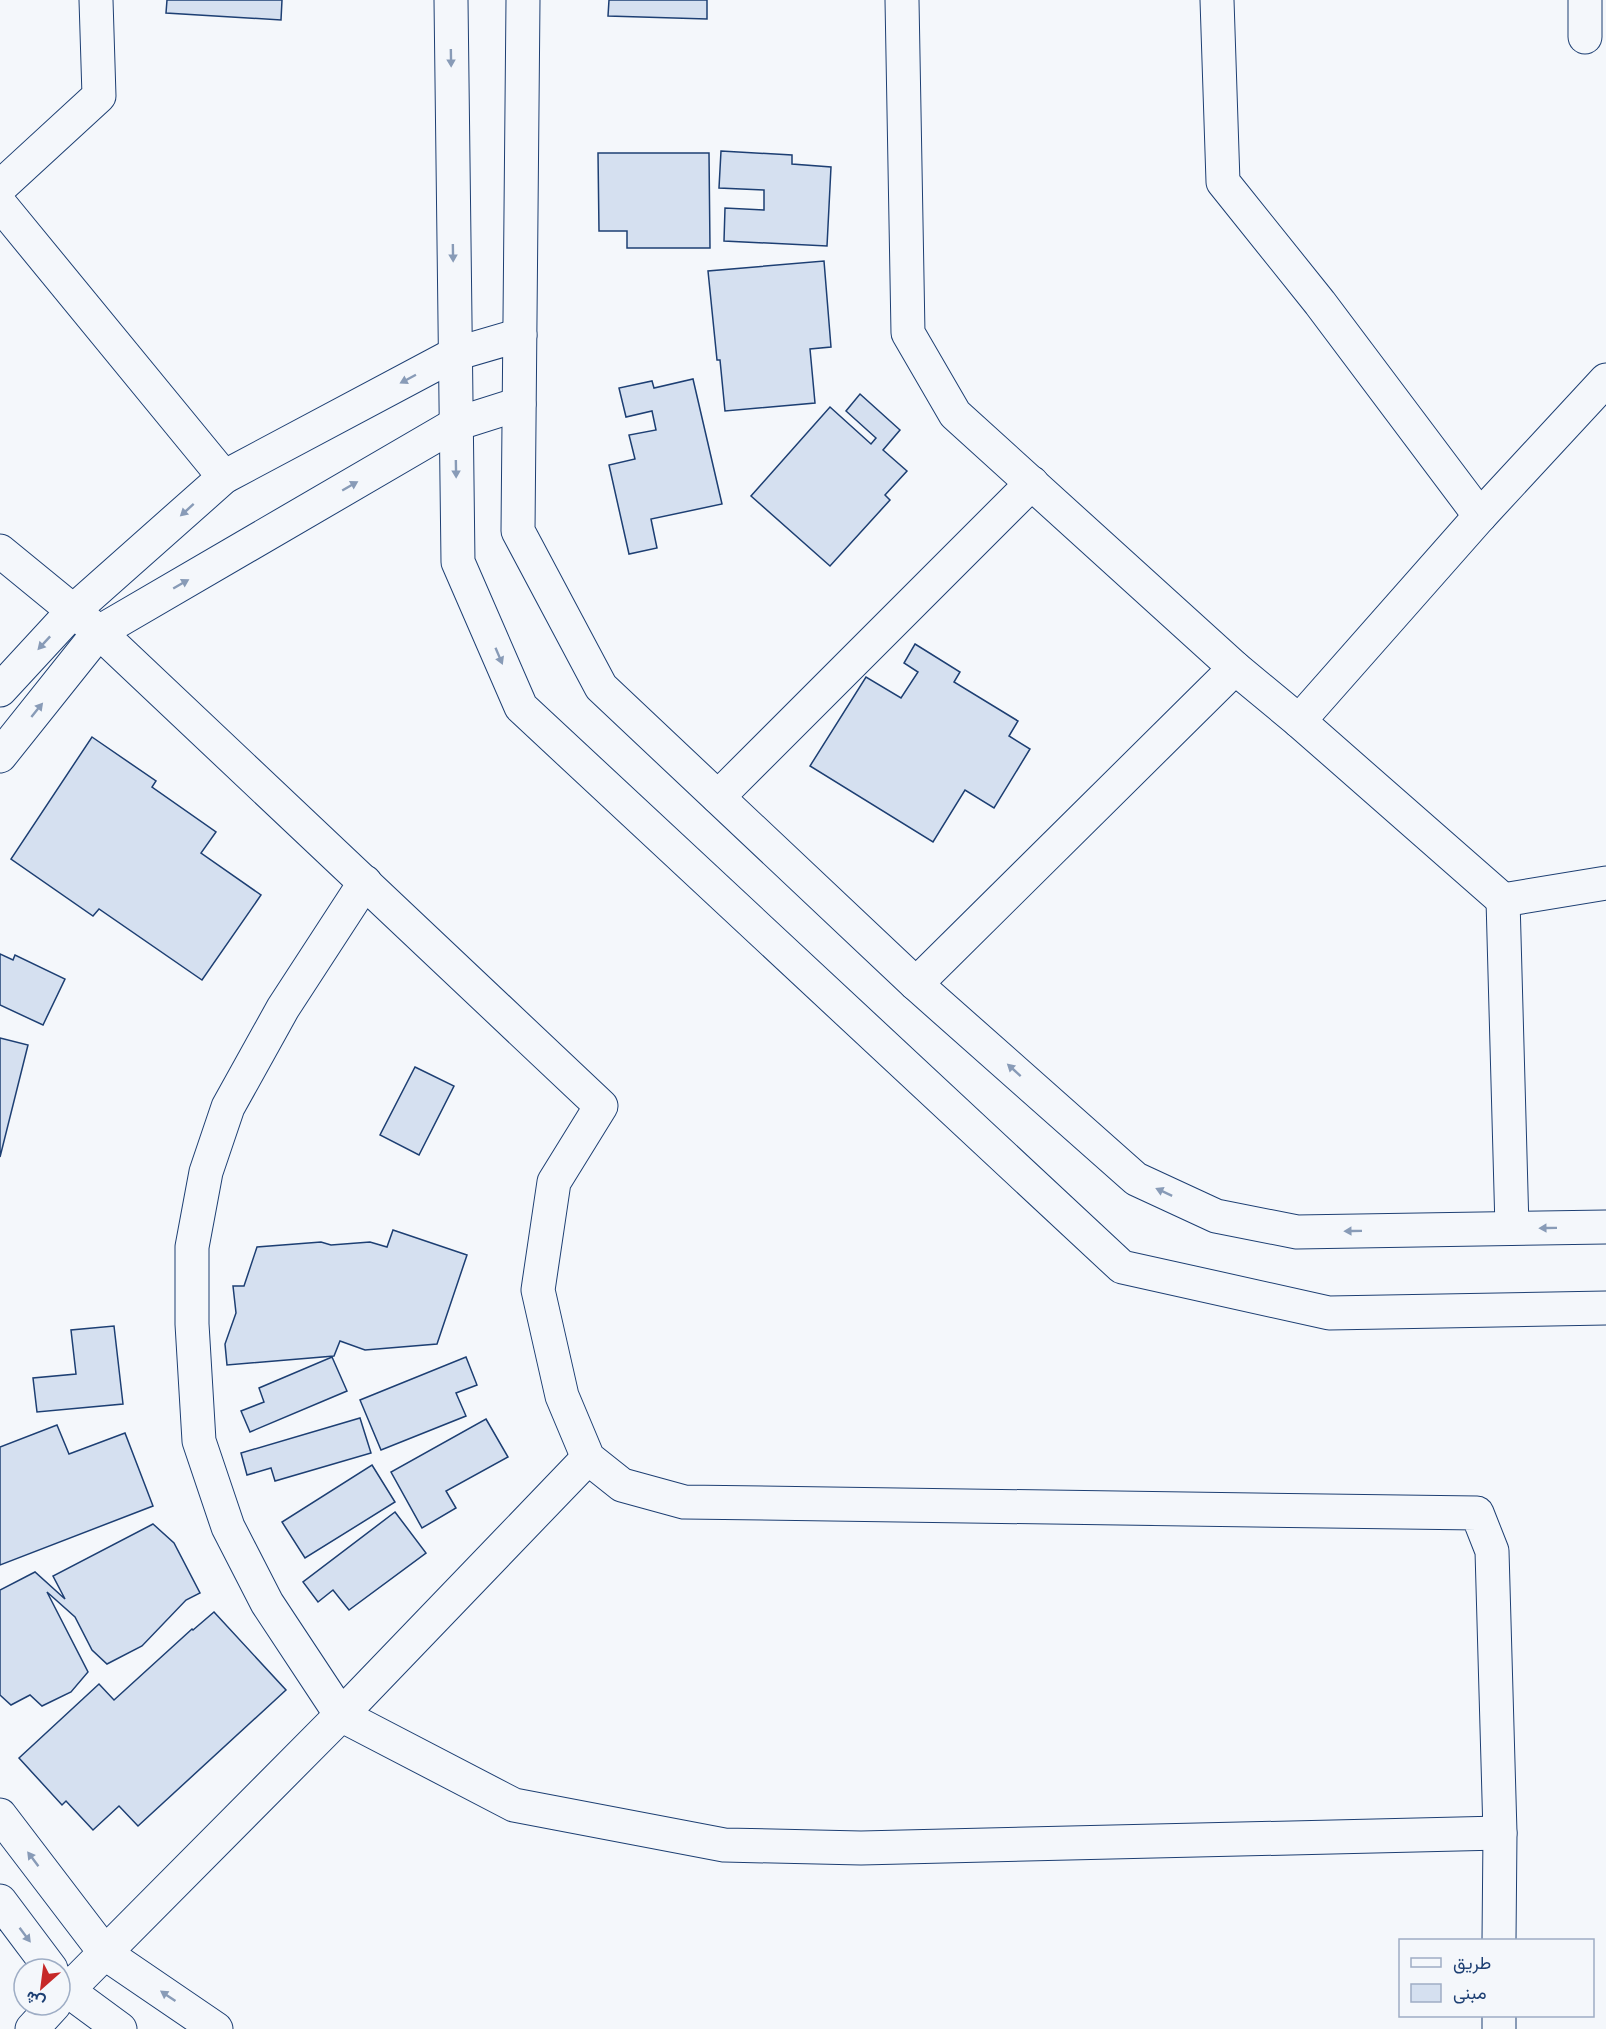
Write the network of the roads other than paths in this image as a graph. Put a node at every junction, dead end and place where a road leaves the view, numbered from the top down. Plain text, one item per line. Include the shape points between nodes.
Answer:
1 (96, 0) edge
2 (451, 0) edge
3 (523, 0) edge
4 (902, 0) edge
5 (1217, 0) edge
6 (1585, 0) edge
7 (1585, 37) dead end
8 (0, 187) edge
9 (0, 204) edge
10 (520, 335) junction
11 (455, 354) junction
12 (1606, 380) edge
13 (519, 404) junction
14 (456, 424) junction
15 (224, 477) junction
16 (1032, 483) junction
17 (1480, 516) junction
18 (0, 551) edge
19 (73, 611) junction
20 (99, 632) junction
21 (1235, 668) junction
22 (0, 690) edge
23 (1299, 721) junction
24 (0, 756) edge
25 (718, 797) junction
26 (364, 882) junction
27 (1606, 884) edge
28 (1503, 900) junction
29 (916, 984) junction
30 (1606, 1227) edge
31 (1512, 1228) junction
32 (1606, 1308) edge
33 (588, 1458) junction
34 (341, 1715) junction
35 (0, 1815) edge
36 (1500, 1833) junction
37 (0, 1901) edge
38 (1499, 1939) edge
39 (106, 1954) junction
40 (37, 1957) edge
41 (72, 1979) edge
42 (72, 1998) edge
43 (120, 2029) edge
44 (216, 2029) edge

1 - 8 street via 99,96
2 -> 11 street
3 - 10 street
4 - 16 street via 908,333 955,414
5 - 17 street via 1222,182 1320,303
6 - 7 street
9 - 15 street
10 - 11 street
10 - 13 street
11 - 14 street
11 -> 15 street
12 - 17 street
13 - 14 street
13 - 25 street via 518,531 601,687
20 -> 14 street
14 -> 32 street via 458,562 521,707 1122,1267 1329,1313
15 -> 19 street
16 - 21 street
16 - 25 street
17 - 23 street
18 - 19 street
19 - 20 street
19 -> 22 street
24 -> 20 street
20 - 26 street
21 - 23 street
21 - 29 street
23 - 28 street
25 - 29 street
26 - 33 street via 602,1106 554,1182 538,1290 562,1396
26 - 34 street via 283,1008 228,1107 207,1173 192,1247 199,1441 228,1527 267,1603
27 - 28 street
28 - 31 street
31 -> 29 street via 1297,1232 1216,1216 1136,1179
30 -> 31 street
33 - 34 street
33 - 36 street via 622,1485 684,1502 1477,1513 1492,1551
34 - 36 street via 514,1805 724,1845 861,1848
34 - 39 street
39 -> 35 street
36 - 38 street
37 -> 40 street
39 - 41 street
44 -> 39 street
42 - 43 street

